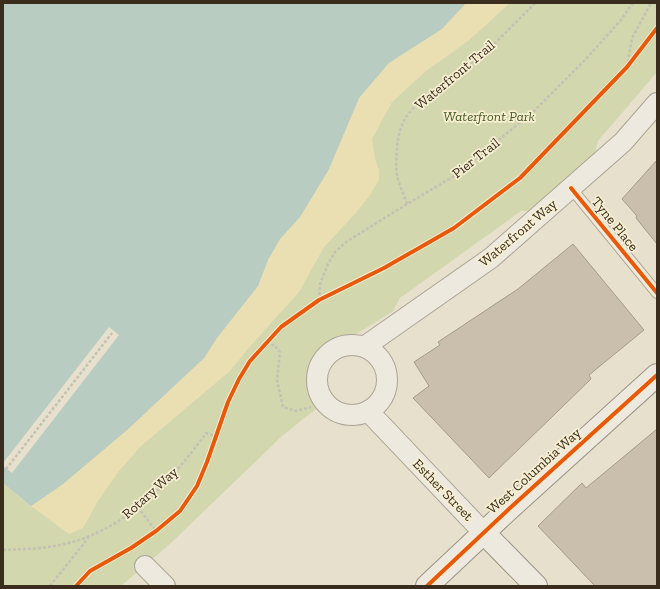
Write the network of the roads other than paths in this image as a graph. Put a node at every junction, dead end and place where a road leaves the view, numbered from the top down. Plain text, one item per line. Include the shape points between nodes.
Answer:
1 (657, 103) edge
2 (571, 188) junction
3 (657, 293) edge
4 (364, 347) junction
5 (657, 374) edge
6 (368, 411) junction
7 (483, 532) junction
8 (144, 566) dead end
9 (165, 586) edge
10 (427, 586) edge
11 (536, 586) edge

1 - 2 street, Waterfront Way via 623,142
2 - 3 lane, Tyne Place
2 - 4 street, Waterfront Way via 491,258
4 - 6 street via 382,361 387,384 384,395
4 - 6 street via 353,344 341,346 330,352 322,361 317,383 320,394 335,410 346,414
5 - 7 street, West Columbia Way
6 - 7 street, Esther Street
7 - 10 street, West Columbia Way
7 - 11 street, Esther Street
8 - 9 street

